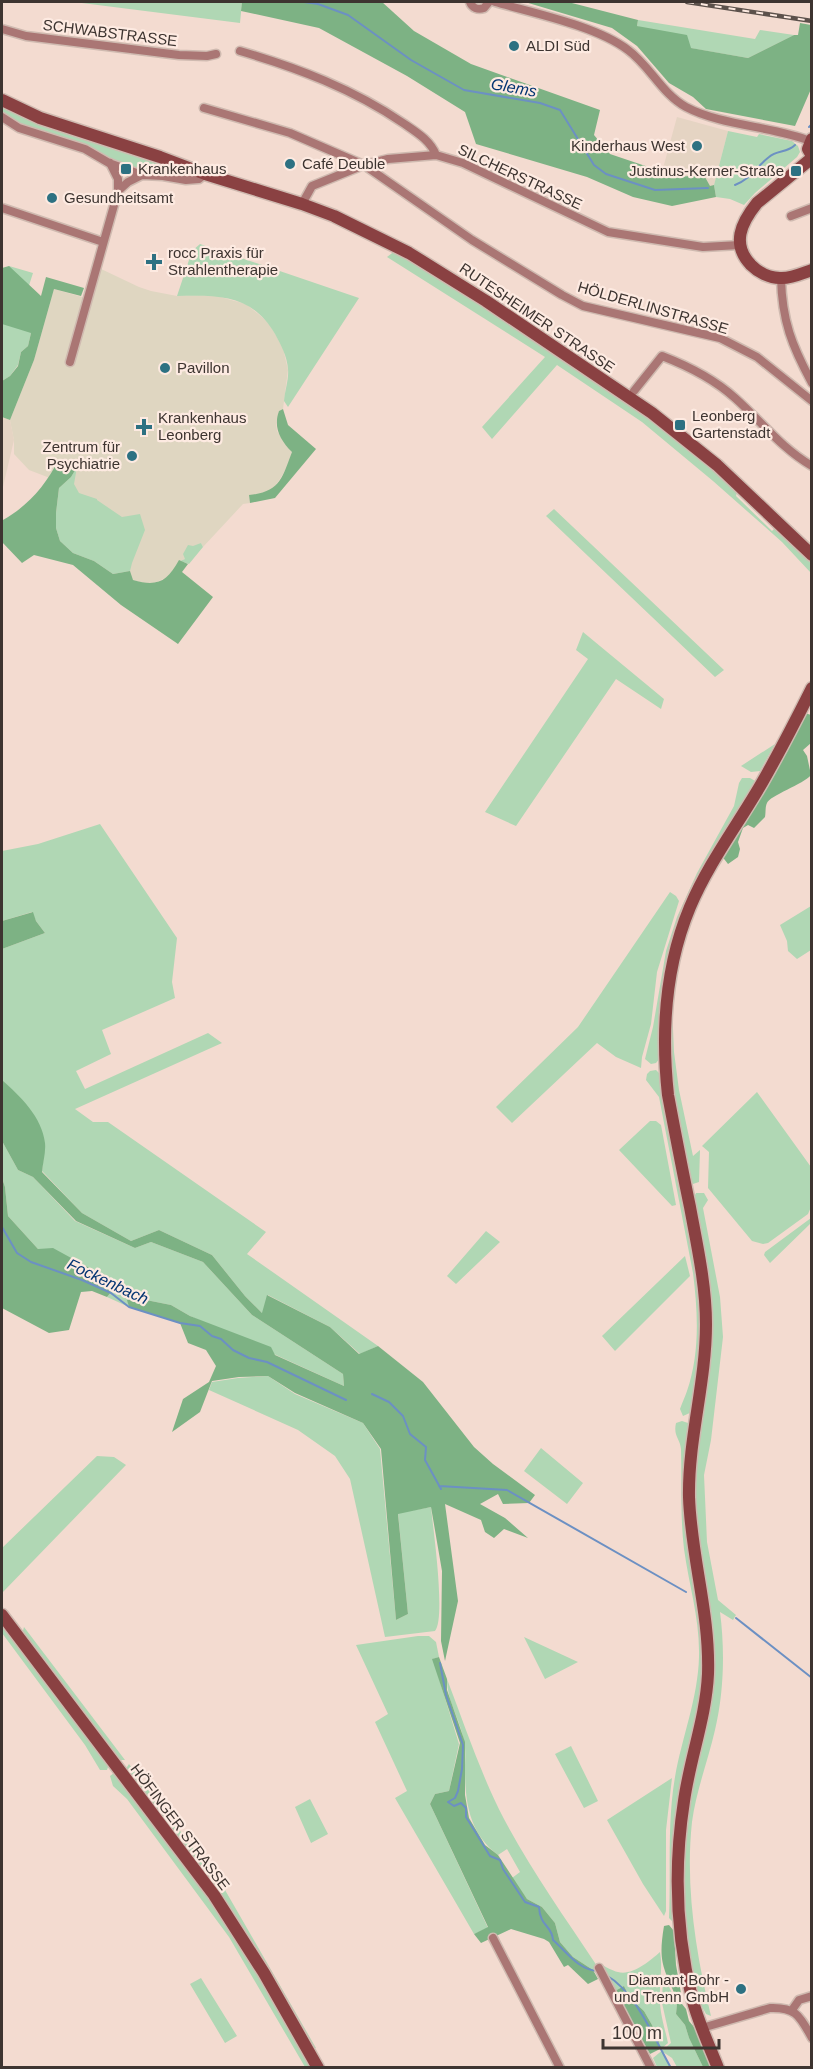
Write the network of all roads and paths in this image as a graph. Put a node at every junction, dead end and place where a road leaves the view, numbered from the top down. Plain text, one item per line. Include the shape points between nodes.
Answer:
1 (470, 2) edge
2 (489, 2) edge
3 (495, 2) edge
4 (2, 29) edge
5 (240, 51) dead end
6 (216, 54) dead end
7 (2, 100) edge
8 (204, 108) dead end
9 (2, 117) edge
10 (811, 140) edge
11 (436, 154) junction
12 (812, 157) edge
13 (109, 163) junction
14 (364, 165) junction
15 (205, 174) junction
16 (142, 175) junction
17 (118, 191) junction
18 (302, 204) junction
19 (2, 208) edge
20 (812, 208) edge
21 (791, 216) dead end
22 (103, 242) junction
23 (740, 245) junction
24 (812, 270) edge
25 (781, 278) junction
26 (70, 362) dead end
27 (812, 383) edge
28 (634, 391) dead end
29 (812, 401) edge
30 (812, 466) edge
31 (812, 555) edge
32 (812, 688) edge
33 (2, 1616) edge
34 (493, 1938) dead end
35 (601, 1972) dead end
36 (812, 1996) edge
37 (792, 2010) junction
38 (702, 2028) junction
39 (812, 2038) edge
40 (318, 2067) edge
41 (560, 2067) edge
42 (651, 2067) edge
43 (718, 2067) edge

1 - 2 street via 478,9
3 - 10 street via 609,37 631,52 686,107
4 - 6 street, SCHWABSTRASSE via 26,36 179,55
5 - 11 street via 326,80 359,96 421,136
7 - 15 street, RUTESHEIMER STRASSE via 40,118
8 - 14 street, HÖLDERLINSTRASSE via 290,133
9 - 13 street, RUTESHEIMER STRASSE via 28,132 85,149
10 - 12 street via 808,149
11 - 14 street, SILCHERSTRASSE
11 - 23 street, SILCHERSTRASSE via 608,232 703,247
12 - 23 street via 750,211 740,232
13 - 16 street, RUTESHEIMER STRASSE
13 - 17 street via 118,179
14 - 18 street, SILCHERSTRASSE via 312,186
14 - 29 street, HÖLDERLINSTRASSE via 472,240 562,295 583,306 720,338 757,357
15 - 16 street, RUTESHEIMER STRASSE via 186,180
15 - 18 street, RUTESHEIMER STRASSE
16 - 17 street
17 - 22 street
18 - 31 street, RUTESHEIMER STRASSE via 409,252 629,398 717,465
19 - 22 street
20 - 21 street
22 - 26 street
23 - 25 street via 743,257 756,270
24 - 25 street
25 - 27 street via 788,333
28 - 30 street via 662,356 678,362 717,384 782,445
32 - 38 street via 690,907 674,955 664,1023 668,1095 704,1287 706,1321 689,1478 690,1520 707,1619 708,1676 684,1797 678,1885 684,1960
33 - 40 street, HÖFINGER STRASSE via 213,1895
34 - 41 street
35 - 42 street
36 - 37 street via 799,2000
37 - 38 street via 770,2008
37 - 39 street
38 - 43 street

